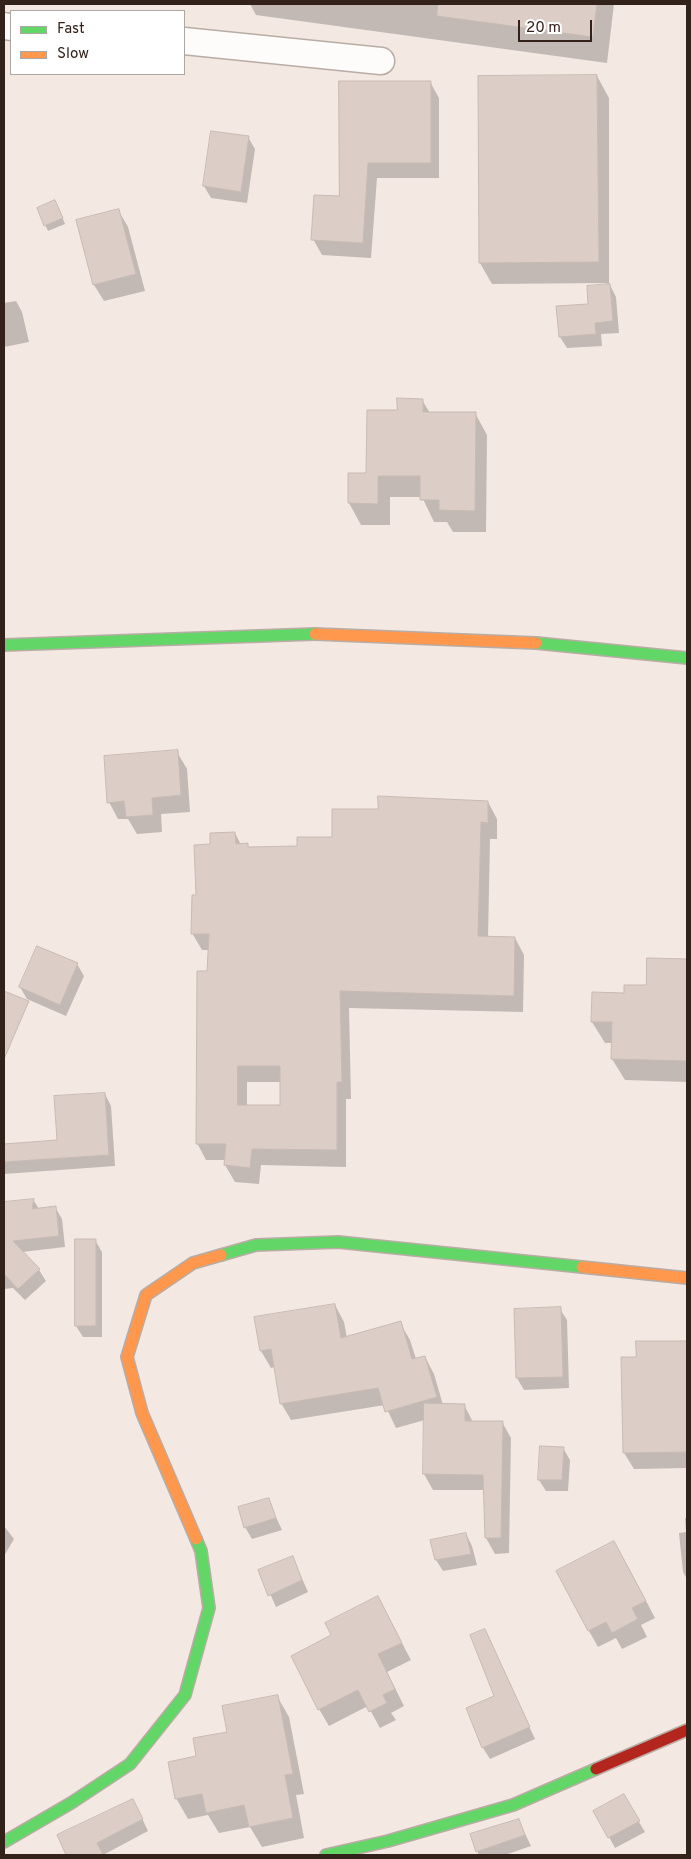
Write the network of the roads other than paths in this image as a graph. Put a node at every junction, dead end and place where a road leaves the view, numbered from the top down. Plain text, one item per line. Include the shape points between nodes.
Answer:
1 (185, 41) edge
2 (381, 61) dead end
3 (4, 645) edge
4 (687, 658) edge
5 (687, 1278) edge
6 (687, 1730) edge
7 (4, 1842) edge
8 (326, 1855) edge

1 - 2 street
3 - 4 street via 306,634 563,644
5 - 7 street via 338,1242 256,1245 193,1263 146,1295 127,1357 142,1413 201,1551 209,1608 185,1695 130,1764
6 - 8 street via 513,1805

